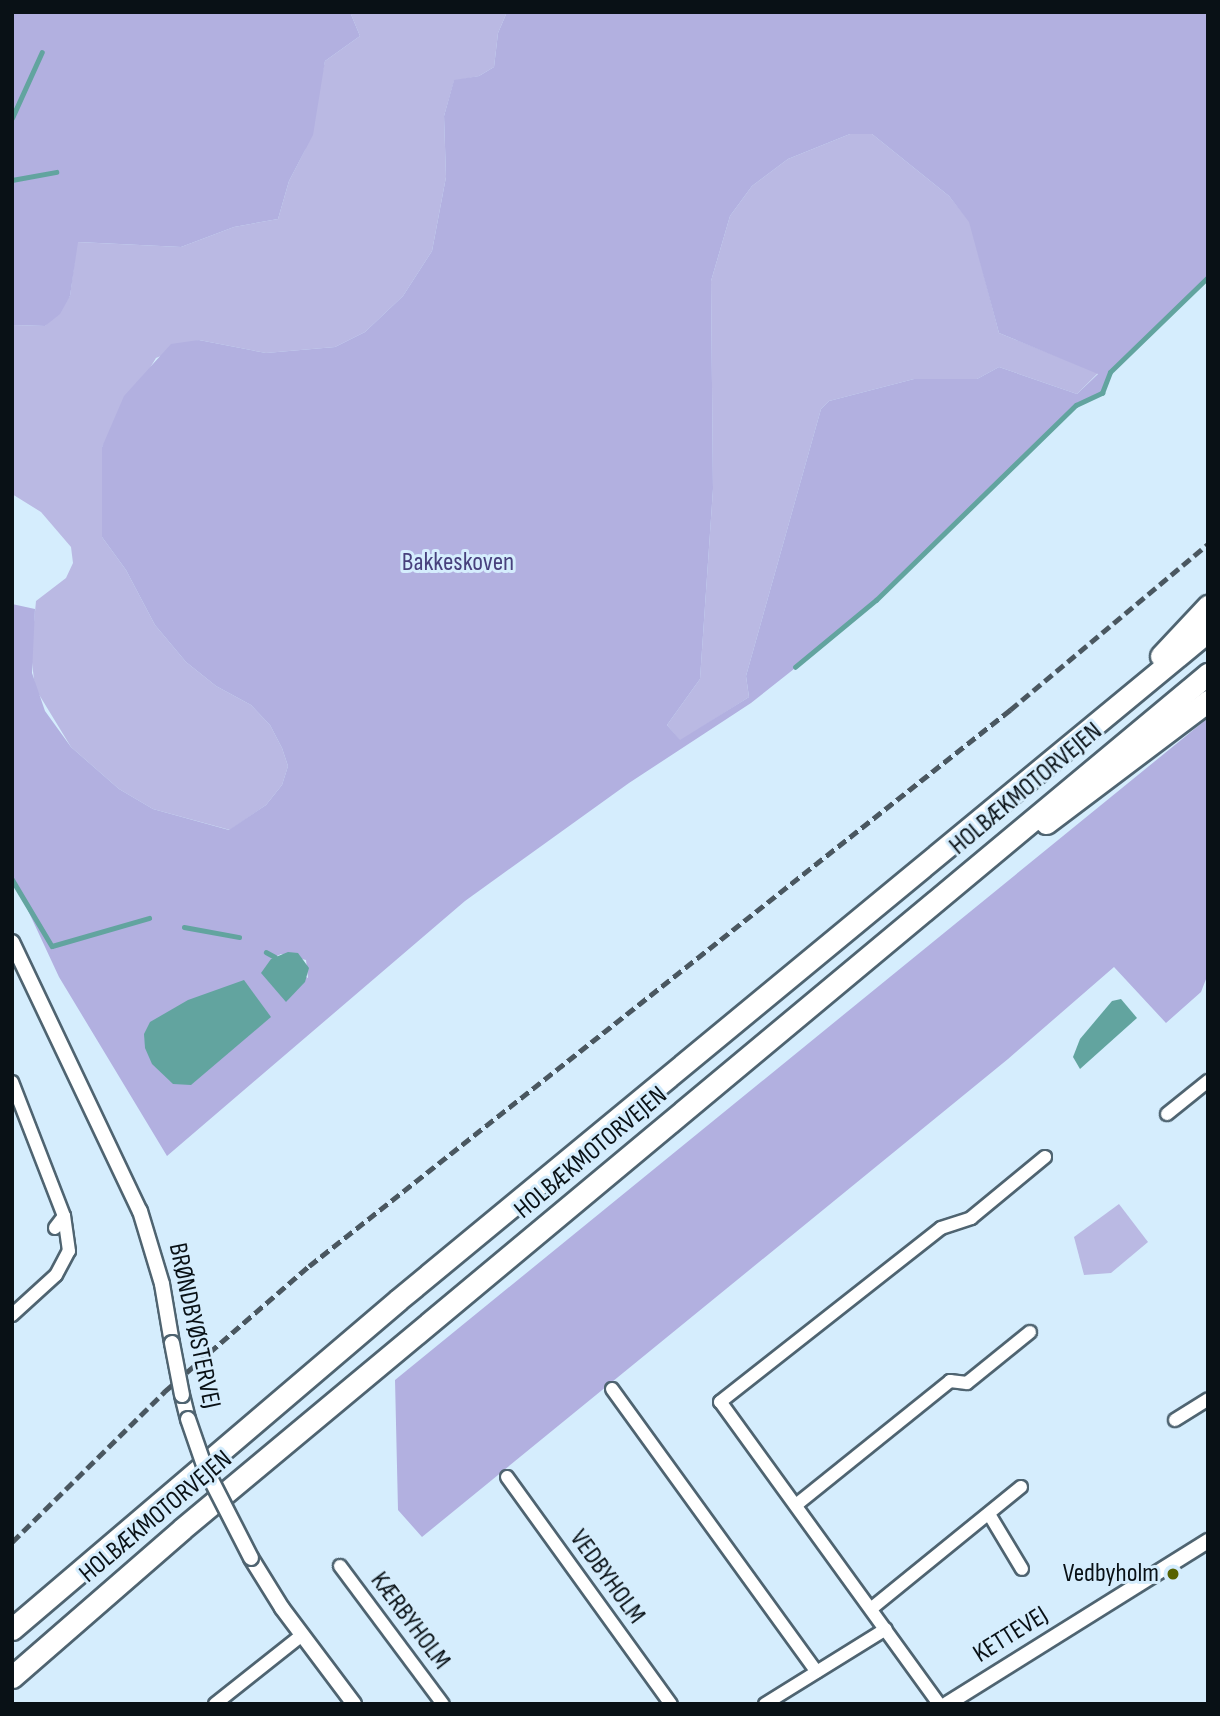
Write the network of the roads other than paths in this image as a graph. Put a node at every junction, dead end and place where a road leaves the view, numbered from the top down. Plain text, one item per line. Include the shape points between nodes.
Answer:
1 (1208, 606) edge
2 (1208, 631) edge
3 (1208, 674) edge
4 (1208, 701) edge
5 (1105, 718) junction
6 (982, 862) junction
7 (12, 942) edge
8 (1208, 1081) edge
9 (12, 1082) edge
10 (16, 1101) edge
11 (1167, 1114) dead end
12 (1045, 1157) dead end
13 (64, 1216) junction
14 (55, 1228) dead end
15 (12, 1315) edge
16 (1030, 1332) dead end
17 (612, 1389) dead end
18 (1208, 1399) edge
19 (1175, 1420) dead end
20 (507, 1477) dead end
21 (1021, 1487) dead end
22 (796, 1505) junction
23 (989, 1514) junction
24 (1208, 1541) edge
25 (340, 1566) dead end
26 (1022, 1569) dead end
27 (872, 1608) junction
28 (12, 1629) edge
29 (886, 1629) junction
30 (302, 1635) junction
31 (817, 1672) junction
32 (12, 1677) edge
33 (215, 1704) edge
34 (354, 1704) edge
35 (443, 1704) edge
36 (671, 1704) edge
37 (765, 1704) edge
38 (939, 1704) edge
39 (947, 1704) edge

1 - 5 highway
2 - 5 highway, HOLBÆKMOTORVEJEN
3 - 6 highway, HOLBÆKMOTORVEJEN
4 - 6 highway via 1070,808
5 - 28 highway, HOLBÆKMOTORVEJEN via 420,1282
6 - 32 highway, HOLBÆKMOTORVEJEN via 182,1529
7 - 30 street, BRØNDBYØSTERVEJ, bridge via 139,1211 162,1284 188,1419 220,1502
8 - 11 street
9 - 10 street
10 - 13 street
12 - 22 street via 971,1218 941,1228 720,1402
13 - 14 street
13 - 15 street via 69,1251 56,1275
16 - 22 street via 967,1383 950,1381
17 - 31 street
18 - 19 street
20 - 36 street, VEDBYHOLM
21 - 23 street
22 - 27 street
23 - 26 street
23 - 27 street
24 - 39 street, KETTEVEJ
25 - 35 street, KÆRBYHOLM
27 - 29 street
29 - 31 street
29 - 38 street
30 - 33 street
30 - 34 street, BRØNDBYØSTERVEJ
31 - 37 street

